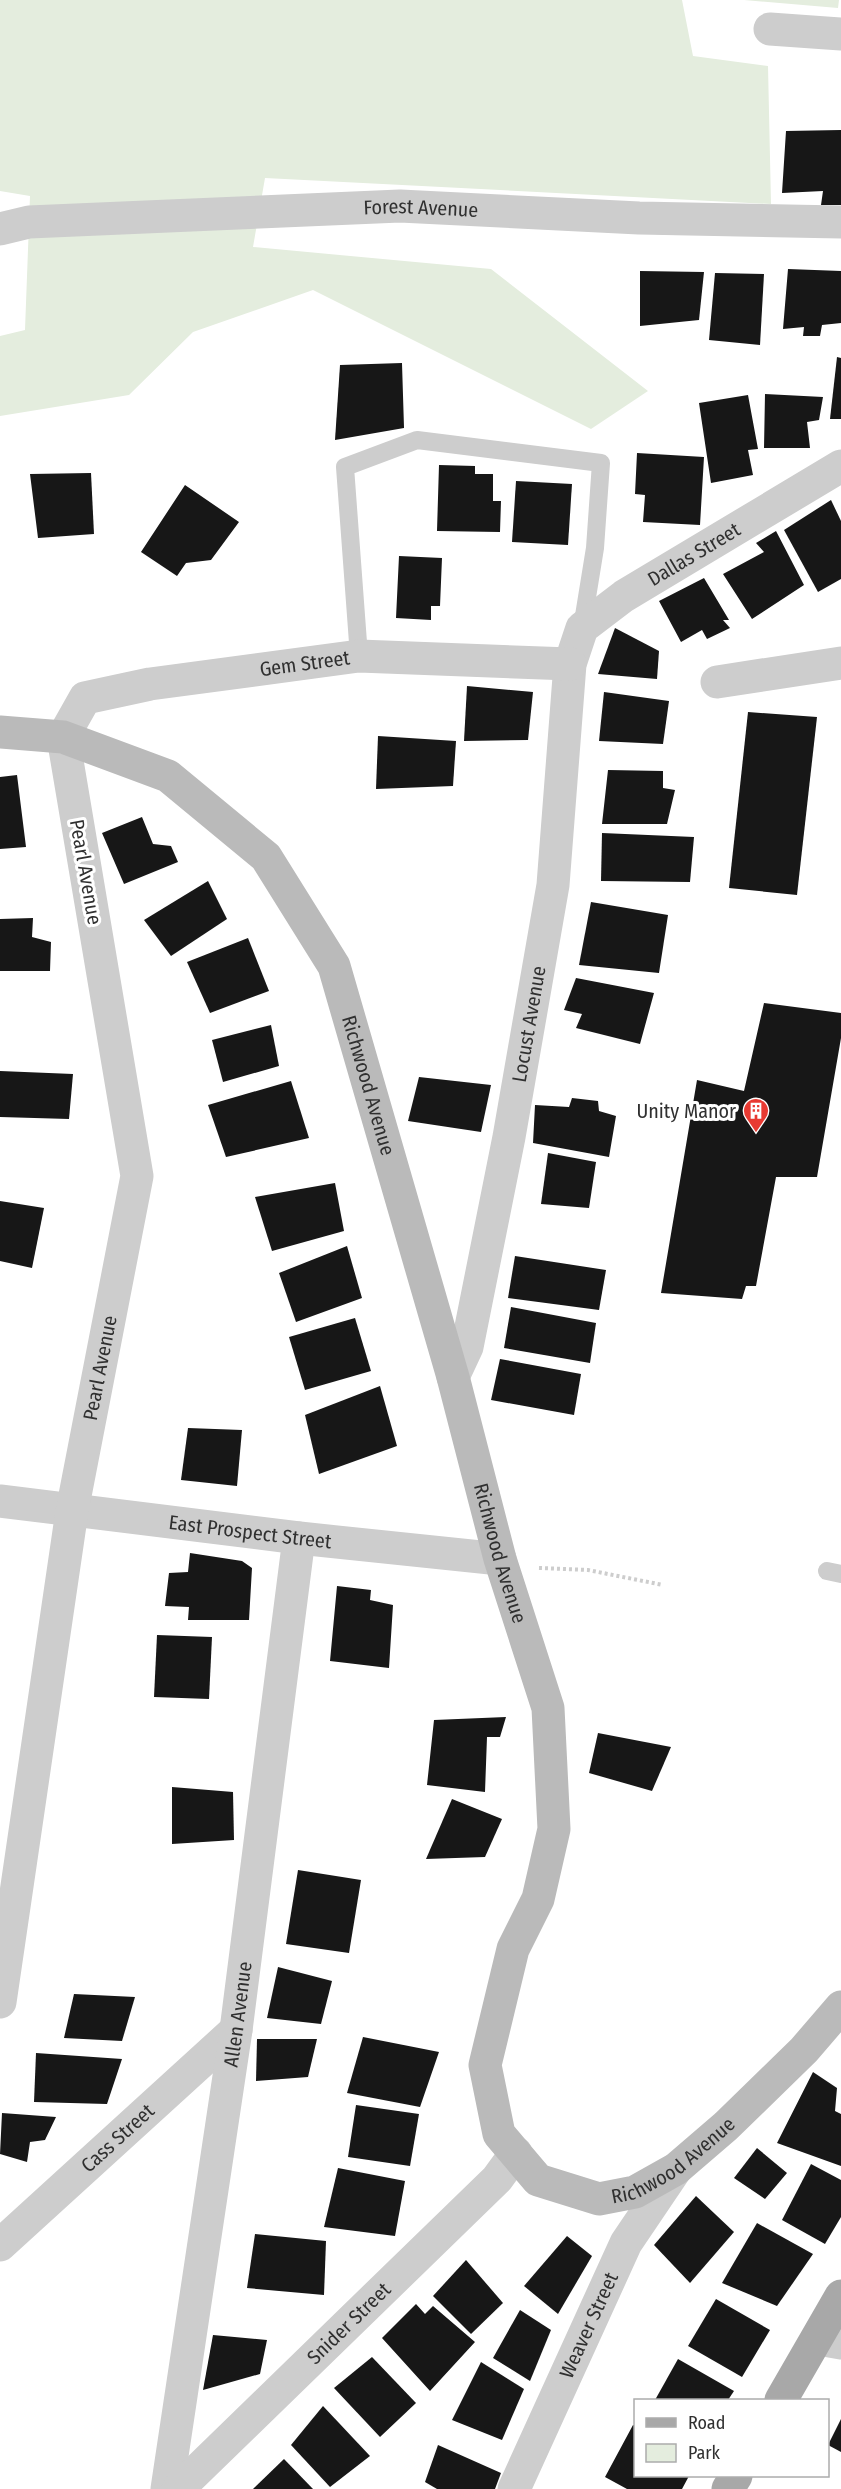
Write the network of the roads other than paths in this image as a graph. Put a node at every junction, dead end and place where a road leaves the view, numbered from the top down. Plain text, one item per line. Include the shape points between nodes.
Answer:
1 (770, 29) dead end
2 (841, 34) edge
3 (841, 222) edge
4 (0, 229) edge
5 (841, 466) edge
6 (582, 628) junction
7 (359, 656) junction
8 (841, 663) edge
9 (570, 664) junction
10 (717, 682) dead end
11 (0, 732) edge
12 (63, 736) junction
13 (453, 1377) junction
14 (0, 1501) edge
15 (72, 1511) junction
16 (299, 1538) junction
17 (514, 1564) junction
18 (0, 2002) edge
19 (841, 2007) edge
20 (236, 2031) junction
21 (516, 2153) junction
22 (676, 2169) junction
23 (0, 2245) edge
24 (841, 2296) edge
25 (830, 2341) edge
26 (782, 2399) edge
27 (167, 2489) edge
28 (178, 2489) edge
29 (514, 2489) edge

1 - 2 street
3 - 4 street, Forest Avenue via 639,218 400,206 29,222
5 - 6 street, Dallas Street via 624,596
6 - 7 lane via 595,548 601,463 417,440 345,466
6 - 9 street
7 - 9 street, Gem Street
7 - 12 street, Gem Street via 150,684 85,698
8 - 10 street
9 - 13 street, Locust Avenue via 553,885 470,1336
11 - 12 street, Richwood Avenue
12 - 13 street, Richwood Avenue via 168,777 266,857 334,966
12 - 15 street, Pearl Avenue via 137,1176
13 - 17 street, Richwood Avenue
14 - 15 street, East Prospect Street
15 - 16 street, East Prospect Street
15 - 18 street, Pearl Avenue
16 - 17 street, East Prospect Street
16 - 20 street, Allen Avenue
17 - 21 street, Richwood Avenue via 548,1708 554,1829 538,1899 513,1949 485,2065 499,2134
19 - 22 street, Richwood Avenue via 804,2050
20 - 23 street, Cass Street
20 - 27 street, Allen Avenue
21 - 22 street, Richwood Avenue via 538,2180 599,2199 635,2192
21 - 28 street, Snider Street via 496,2179
22 - 29 street, Weaver Street via 626,2243
24 - 25 main road
25 - 26 main road

